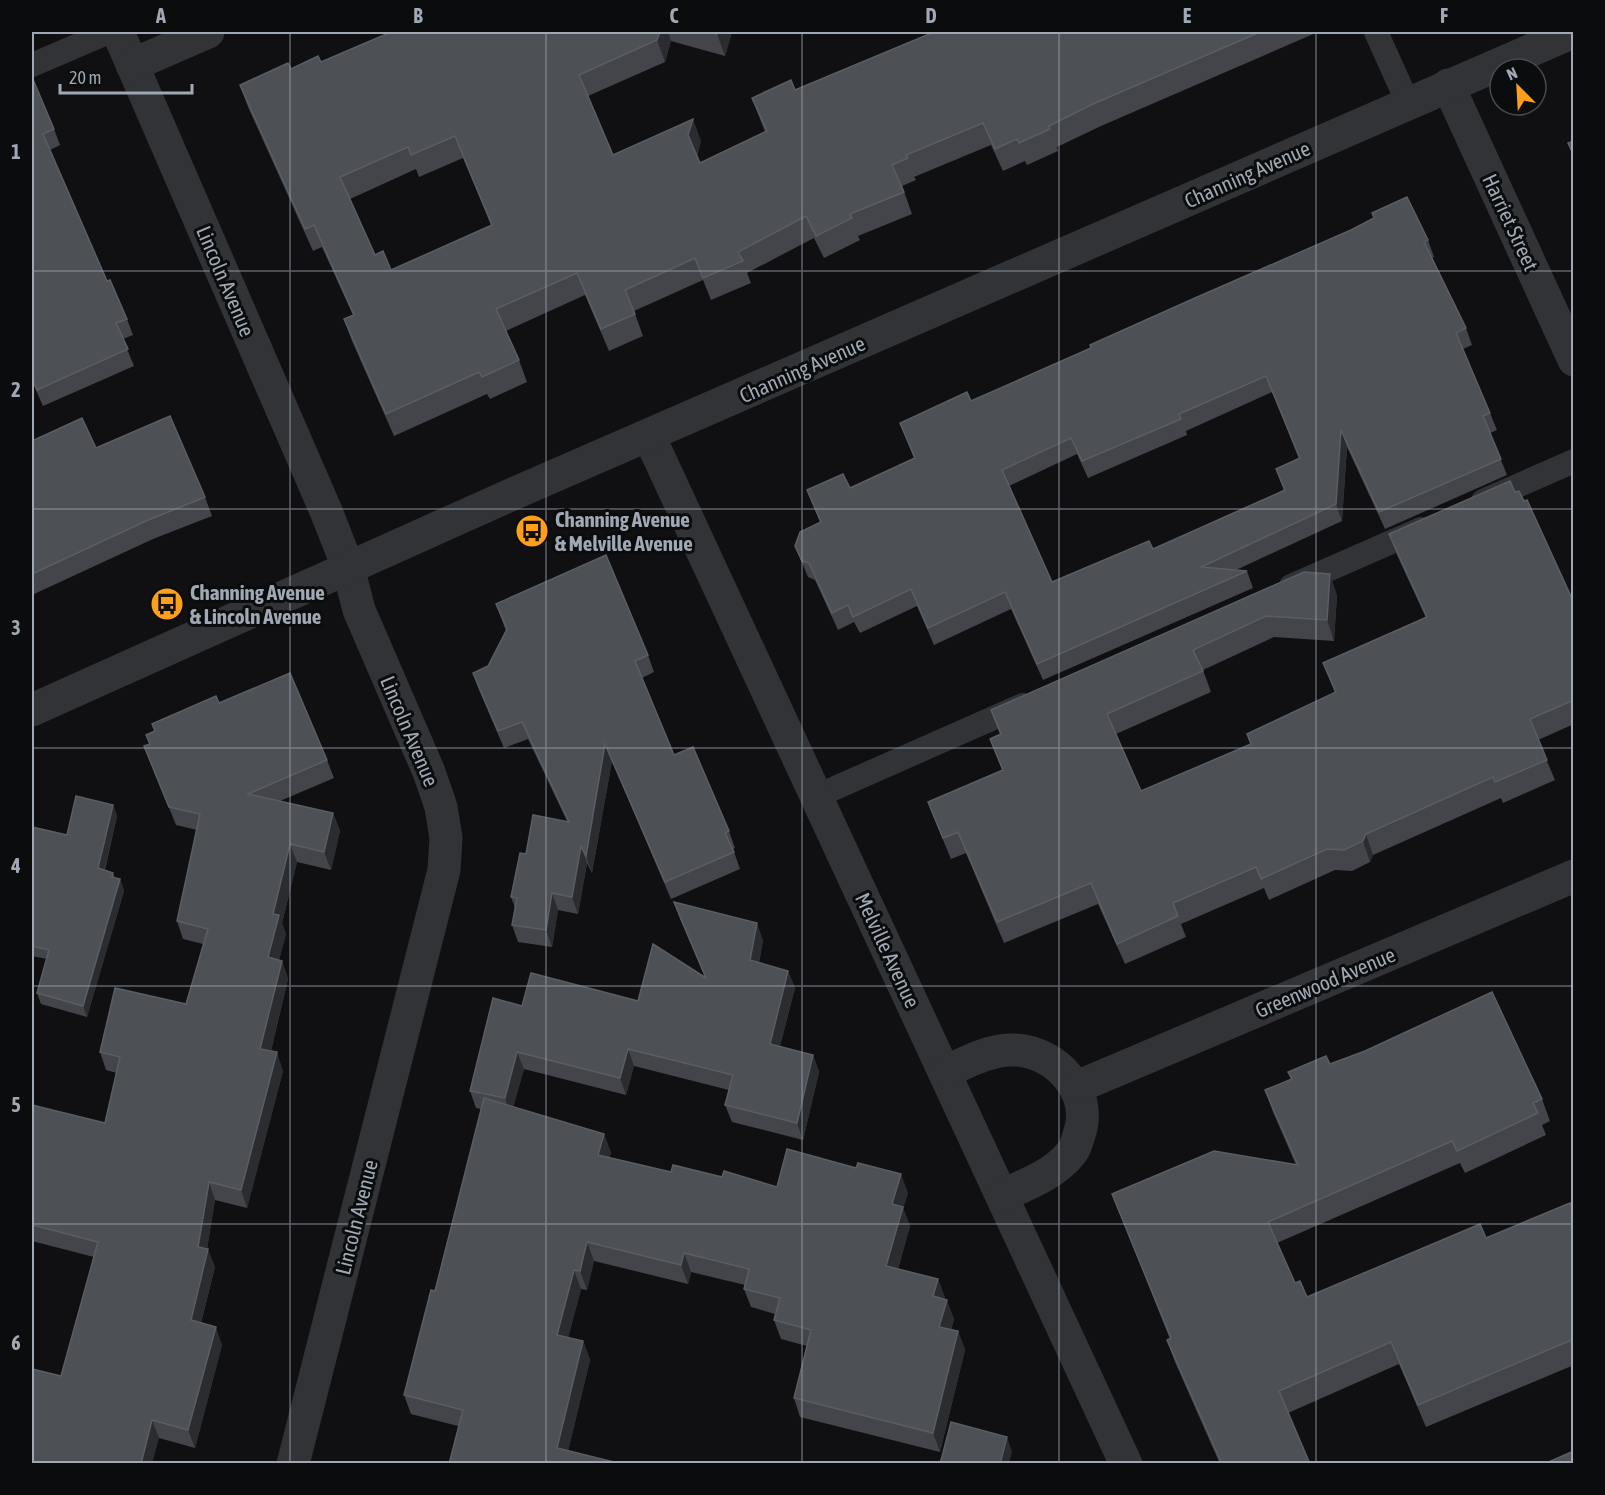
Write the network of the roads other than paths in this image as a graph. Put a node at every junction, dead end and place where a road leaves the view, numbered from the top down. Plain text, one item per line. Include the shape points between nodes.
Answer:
1 (109, 32) edge
2 (118, 32) edge
3 (208, 32) edge
4 (1376, 32) edge
5 (1573, 32) edge
6 (32, 65) edge
7 (132, 65) junction
8 (1448, 85) junction
9 (1408, 103) junction
10 (1574, 360) edge
11 (649, 436) junction
12 (1574, 461) edge
13 (1462, 511) edge
14 (1440, 520) edge
15 (348, 567) junction
16 (1275, 593) edge
17 (1045, 695) edge
18 (32, 710) edge
19 (817, 796) junction
20 (1574, 876) edge
21 (945, 1072) junction
22 (1077, 1087) junction
23 (1003, 1196) junction
24 (292, 1464) edge
25 (1126, 1464) edge

1 - 6 lane
2 - 7 street, Lincoln Avenue
3 - 7 street
4 - 9 lane
5 - 8 street, Channing Avenue
7 - 15 street, Lincoln Avenue
8 - 9 street, Channing Avenue
8 - 10 street, Harriet Street
9 - 11 street, Channing Avenue
11 - 15 street, Channing Avenue
11 - 19 street, Melville Avenue
12 - 13 lane
14 - 16 lane
15 - 18 street, Channing Avenue
15 - 24 street, Lincoln Avenue via 358,610 429,772 446,838 444,870
17 - 19 lane
19 - 21 street, Melville Avenue
20 - 22 street, Greenwood Avenue
21 - 22 street via 992,1052 1016,1050 1062,1069
21 - 23 street, Melville Avenue
22 - 23 street via 1083,1124 1074,1150 1058,1167
23 - 25 street, Melville Avenue

